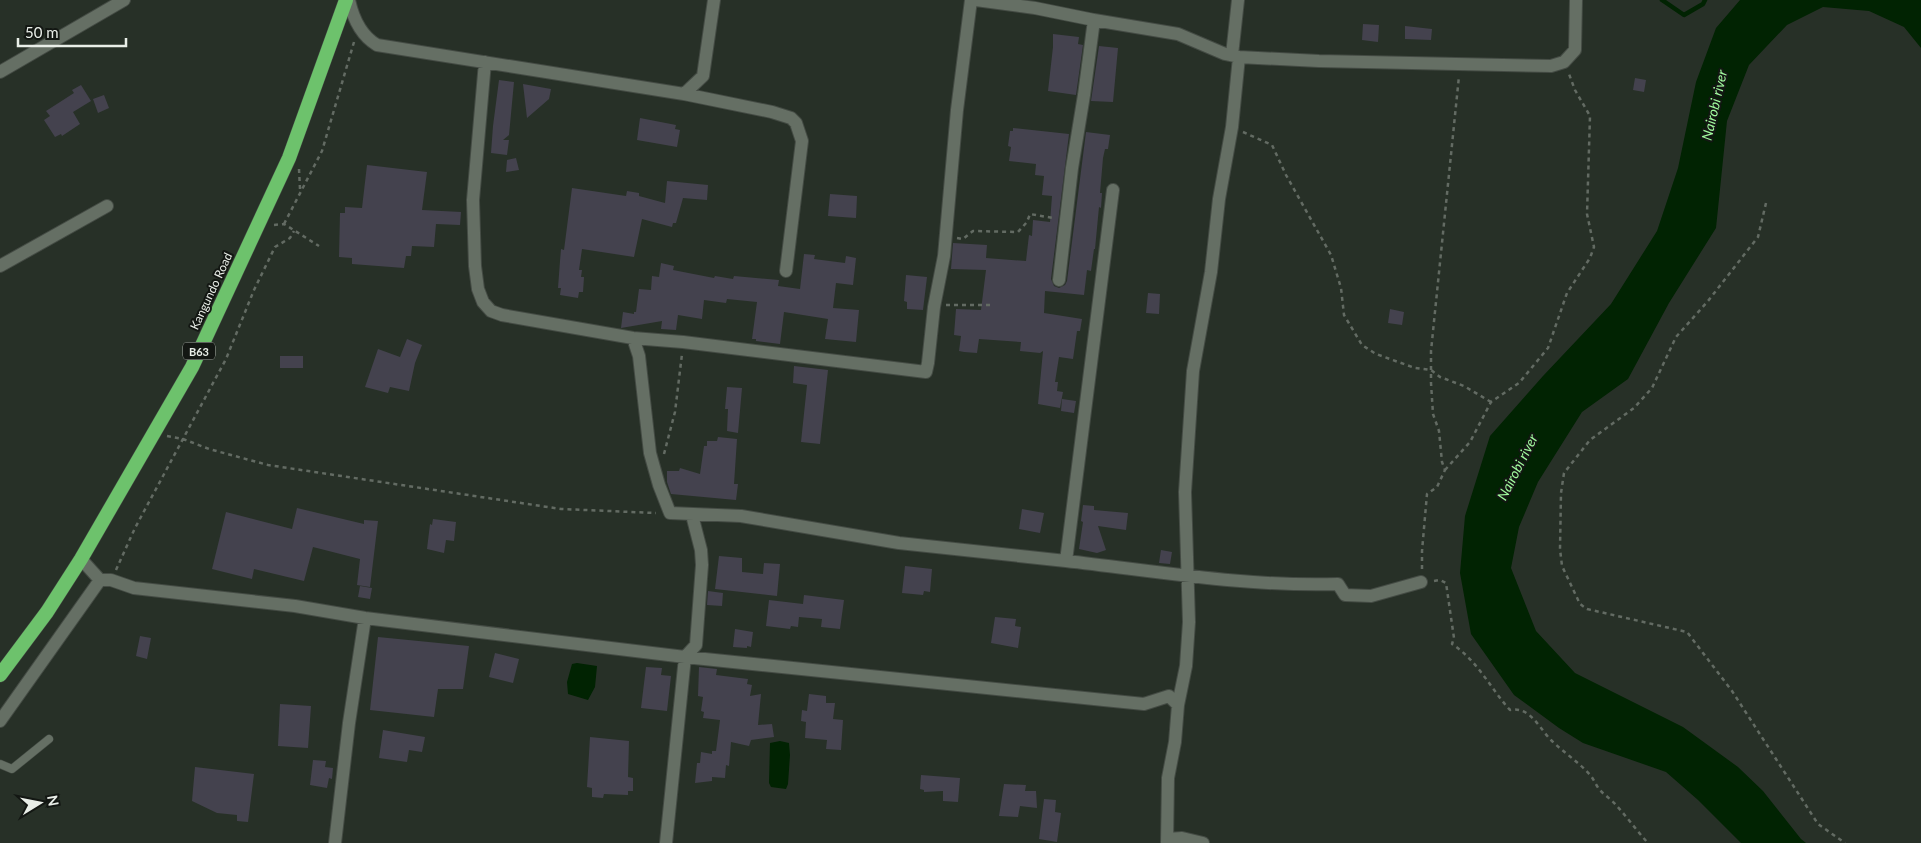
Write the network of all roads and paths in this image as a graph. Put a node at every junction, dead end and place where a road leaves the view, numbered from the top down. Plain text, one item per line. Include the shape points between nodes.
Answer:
1 (124, 0) edge
2 (346, 0) edge
3 (350, 0) edge
4 (714, 0) edge
5 (971, 0) edge
6 (976, 0) edge
7 (1238, 0) edge
8 (1576, 0) edge
9 (1094, 20) junction
10 (360, 28) junction
11 (1236, 56) junction
12 (485, 62) junction
13 (1564, 62) junction
14 (1460, 64) junction
15 (0, 72) edge
16 (684, 94) junction
17 (1232, 127) junction
18 (1113, 190) dead end
19 (1766, 203) dead end
20 (107, 206) dead end
21 (1067, 221) junction
22 (284, 224) junction
23 (257, 226) junction
24 (294, 230) junction
25 (945, 237) junction
26 (319, 246) dead end
27 (0, 266) edge
28 (786, 271) dead end
29 (1059, 280) dead end
30 (935, 304) junction
31 (990, 305) dead end
32 (633, 338) junction
33 (683, 342) junction
34 (1431, 370) junction
35 (1491, 402) junction
36 (155, 433) junction
37 (183, 439) junction
38 (663, 461) dead end
39 (1445, 470) junction
40 (670, 513) junction
41 (692, 515) junction
42 (81, 560) junction
43 (1066, 561) junction
44 (1187, 574) junction
45 (106, 580) junction
46 (1421, 582) junction
47 (366, 618) junction
48 (685, 657) junction
49 (0, 676) edge
50 (1178, 705) junction
51 (0, 721) edge
52 (49, 739) dead end
53 (0, 764) edge
54 (1168, 841) edge
55 (335, 843) edge
56 (666, 843) edge
57 (1203, 843) edge
58 (1648, 843) edge
59 (1845, 843) edge

1 - 15 street
2 - 23 highway, Kangundo Road / B63 via 289,158
3 - 10 street via 353,16
4 - 16 street via 704,76
5 - 25 street via 956,110
6 - 9 street
7 - 11 street
8 - 13 street via 1575,50
9 - 11 street via 1178,34
9 - 21 street
10 - 12 street via 377,45
10 - 22 path via 322,151
11 - 14 street
11 - 17 street
12 - 16 street
12 - 32 street via 474,200 475,266 483,302 491,311 502,315
13 - 14 street via 1551,66
13 - 35 path via 1590,116 1587,214 1594,247 1567,293 1548,348 1519,384
14 - 34 path
16 - 28 street via 784,115 796,123 802,141
17 - 34 path via 1272,144 1331,255 1341,288 1344,314 1362,345 1376,354 1415,368
17 - 44 street via 1193,371 1185,492
18 - 43 street
19 - 59 path via 1758,237 1708,302 1676,337 1652,388 1634,408 1590,440 1564,473 1561,493 1562,566 1580,604 1587,609 1687,632 1732,691 1818,824
20 - 27 street
21 - 25 path via 1030,214 1018,232 973,231 963,239
21 - 29 street
22 - 23 path
22 - 24 path
23 - 36 highway, Kangundo Road / B63 via 192,367
24 - 26 path
24 - 37 path via 290,238 275,247 226,359
25 - 30 street
30 - 31 path
30 - 33 street via 926,372
32 - 33 street
32 - 40 street via 639,356 650,453
33 - 38 path via 675,412
34 - 35 path
34 - 39 path via 1433,414
35 - 39 path via 1470,442
36 - 37 path
36 - 42 highway, Kangundo Road / B63
37 - 40 path via 268,465 325,474 561,509
37 - 45 path
39 - 46 path via 1437,488 1427,494
40 - 41 street
41 - 43 street via 741,516 900,543
41 - 48 street via 702,565 696,646
42 - 45 street
42 - 49 highway, Kangundo Road / B63
43 - 44 street
44 - 46 street via 1245,581 1338,584 1345,595 1371,596
44 - 50 street via 1186,666
45 - 47 street via 134,588 295,606
45 - 51 street
46 - 58 path via 1440,580 1446,583 1454,638 1452,644 1477,666 1510,710 1517,709 1530,715 1550,739 1581,765
47 - 48 street
47 - 55 street via 349,723
48 - 50 street via 1144,704 1169,696
48 - 56 street
50 - 54 street via 1168,778
52 - 53 lane via 12,769
54 - 57 street via 1182,838

